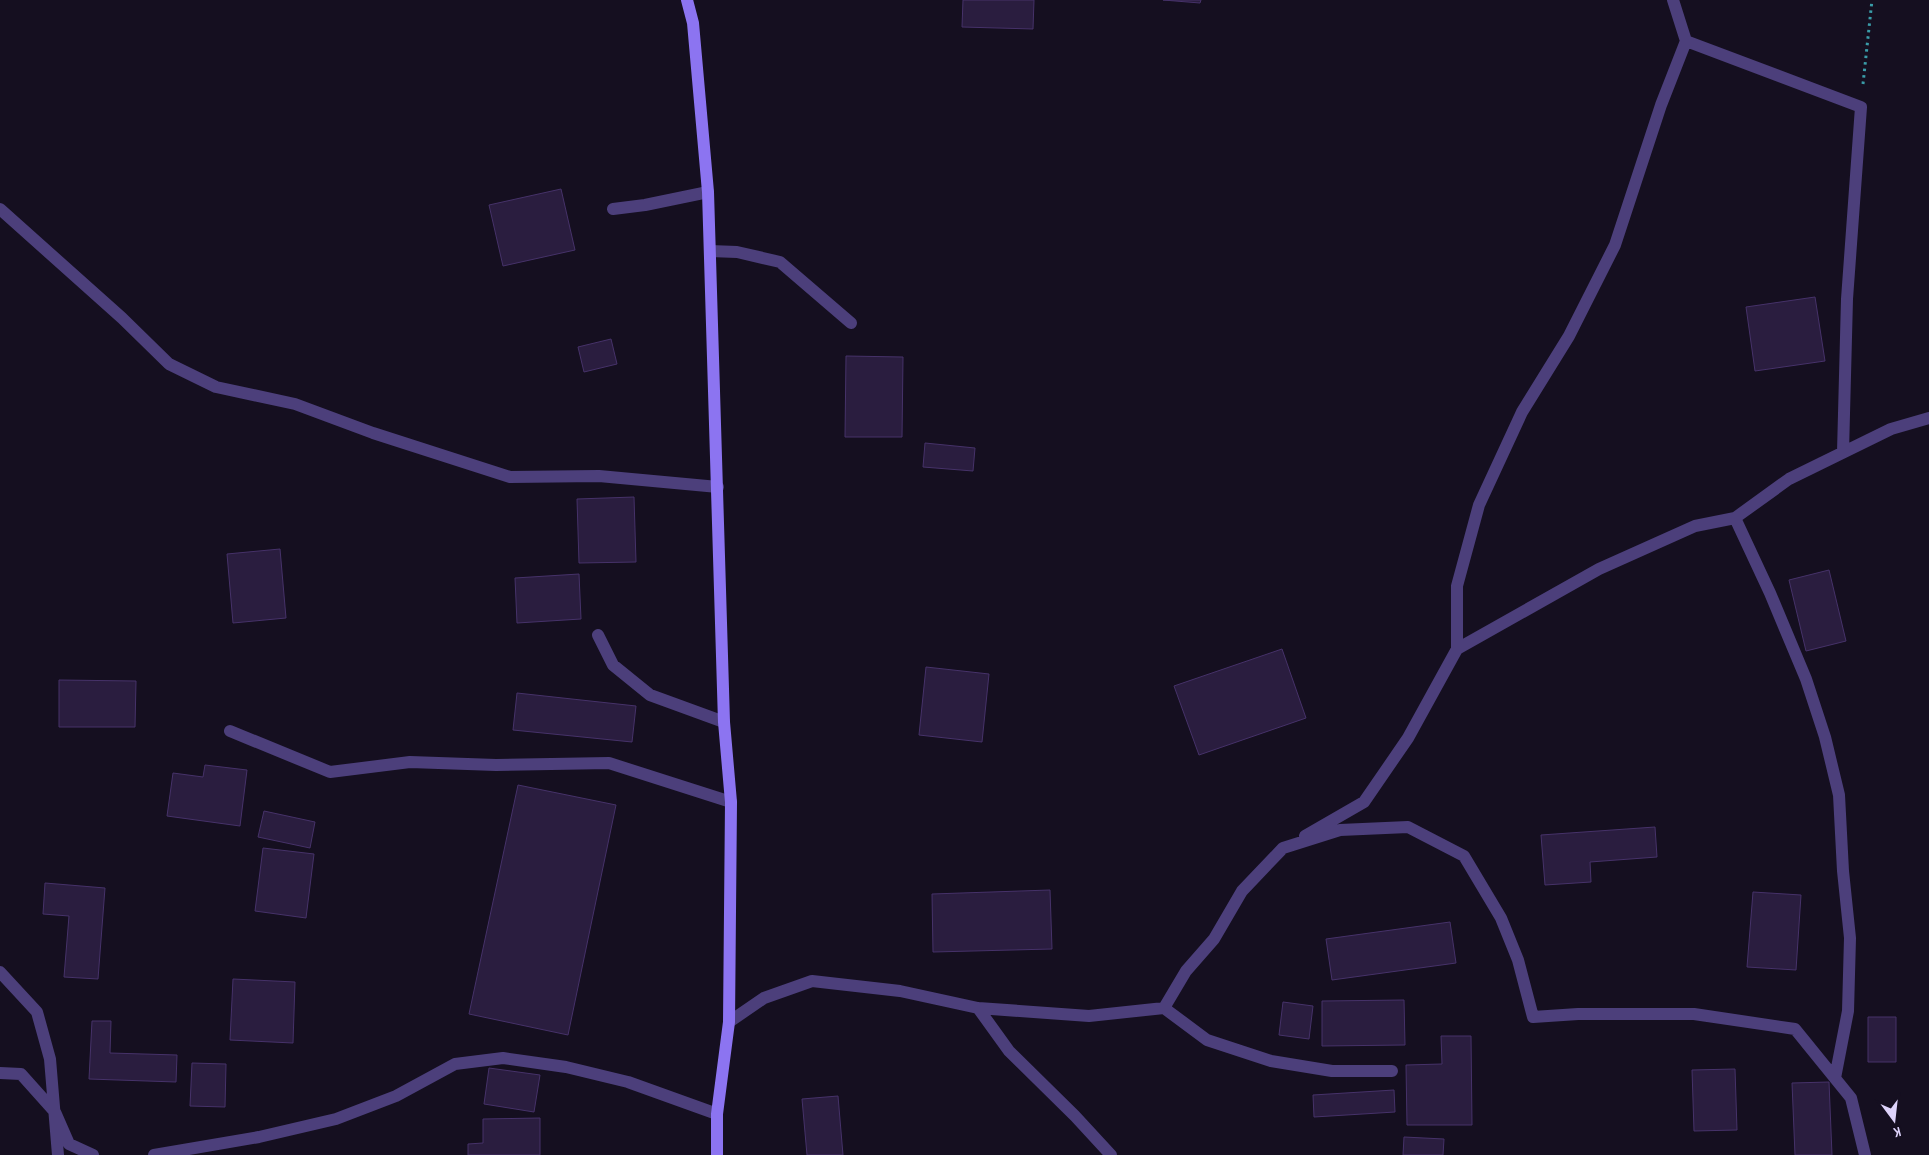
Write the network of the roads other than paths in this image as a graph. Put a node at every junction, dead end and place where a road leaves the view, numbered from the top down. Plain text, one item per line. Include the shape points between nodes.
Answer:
1 (687, 0) edge
2 (1673, 0) edge
3 (1686, 41) junction
4 (708, 192) junction
5 (0, 209) edge
6 (613, 209) dead end
7 (710, 251) junction
8 (851, 323) dead end
9 (1929, 418) edge
10 (1843, 452) junction
11 (718, 487) junction
12 (1735, 518) junction
13 (598, 635) dead end
14 (1457, 649) junction
15 (724, 722) junction
16 (230, 732) dead end
17 (731, 802) junction
18 (1283, 848) junction
19 (0, 972) edge
20 (978, 1008) junction
21 (1164, 1008) junction
22 (729, 1022) junction
23 (1392, 1071) dead end
24 (0, 1073) edge
25 (1835, 1078) junction
26 (55, 1112) junction
27 (717, 1114) junction
28 (58, 1155) edge
29 (93, 1155) edge
30 (154, 1155) edge
31 (717, 1155) edge
32 (1111, 1155) edge
33 (1865, 1155) edge

1 - 4 main road via 693,23
2 - 3 street
3 - 10 street via 1860,107 1847,299
3 - 14 street via 1614,245 1570,336 1522,412 1480,505 1457,586
4 - 6 street
4 - 7 main road
5 - 11 street via 169,364 216,387 295,404 510,477 599,476
7 - 8 street via 737,252 780,262
7 - 11 main road
9 - 10 street via 1891,428
10 - 12 street via 1789,479
11 - 15 main road
12 - 14 street via 1695,526 1599,569
12 - 25 street via 1806,679 1839,795 1850,947 1848,1011
13 - 15 street via 613,665 650,695
14 - 18 street via 1408,738 1364,802
15 - 17 main road
16 - 17 street via 330,772 410,762 609,763
17 - 22 main road
18 - 21 street via 1242,891 1214,940 1186,972
18 - 25 street via 1340,830 1408,827 1464,856 1501,918 1518,960 1533,1017 1694,1014 1795,1029
19 - 26 street via 37,1012 50,1058
20 - 21 street via 1088,1016
20 - 22 street via 900,991 812,981 764,998
20 - 32 street via 1009,1051
21 - 23 street via 1208,1040 1271,1061 1332,1071
22 - 27 main road
24 - 26 street via 21,1074
25 - 33 street via 1851,1098
26 - 28 street
26 - 29 street via 69,1144
27 - 30 street via 628,1082 566,1067 503,1058 455,1064 396,1096 336,1119 259,1137
27 - 31 main road

